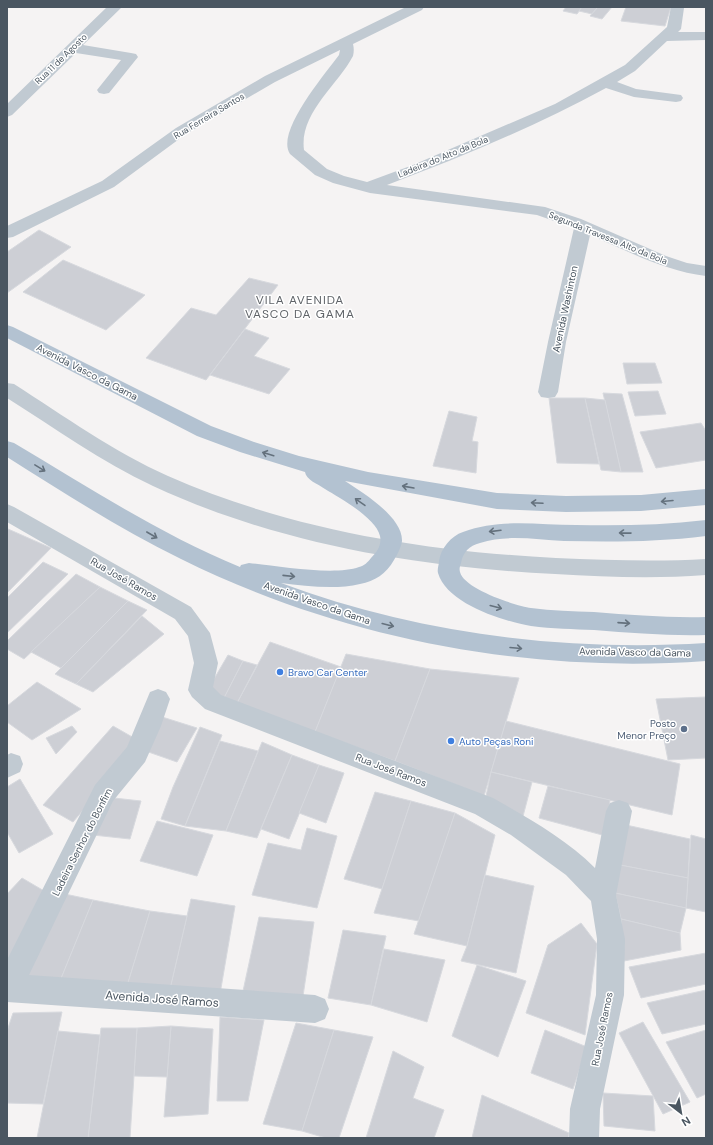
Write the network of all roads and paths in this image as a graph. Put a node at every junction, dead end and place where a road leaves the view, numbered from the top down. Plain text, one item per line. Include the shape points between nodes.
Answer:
1 (115, 7) edge
2 (409, 8) edge
3 (677, 8) edge
4 (706, 36) edge
5 (663, 37) junction
6 (345, 41) junction
7 (73, 48) junction
8 (605, 83) junction
9 (104, 90) dead end
10 (676, 98) dead end
11 (10, 104) edge
12 (368, 187) junction
13 (583, 226) junction
14 (7, 234) edge
15 (706, 271) edge
16 (7, 331) edge
17 (7, 388) edge
18 (548, 392) dead end
19 (7, 448) edge
20 (298, 463) junction
21 (706, 497) edge
22 (7, 512) edge
23 (706, 528) edge
24 (390, 548) junction
25 (450, 557) junction
26 (706, 567) edge
27 (222, 568) junction
28 (706, 626) edge
29 (706, 652) edge
30 (158, 699) dead end
31 (619, 811) dead end
32 (603, 895) junction
33 (8, 988) joint
34 (315, 1009) dead end
35 (584, 1138) edge

1 - 7 street, Rua 11 de Agosto
2 - 6 street, Rua Ferreira Santos
3 - 5 street, Ladeira do Alto da Bola via 674,29
4 - 5 street
5 - 8 street, Ladeira do Alto da Bola via 630,68
6 - 12 street via 346,55 301,123 295,137 296,151 321,172 339,180
6 - 14 street, Rua Ferreira Santos via 270,79 181,131 108,184
7 - 9 street via 131,57
7 - 11 street, Rua 11 de Agosto
8 - 10 street via 634,93
8 - 12 street, Ladeira do Alto da Bola via 510,129
12 - 13 street, Segunda Travessa Alto da Bola via 519,206 554,214
13 - 15 street, Segunda Travessa Alto da Bola via 660,260
13 - 18 street, Avenida Washinton
20 -> 16 main road, Avenida Vasco da Gama via 204,431
17 - 24 street via 113,454 159,479 217,504 273,522
19 -> 27 main road, Avenida Vasco da Gama via 158,538
21 -> 20 main road, Avenida Vasco da Gama via 641,503 497,501 368,479
24 -> 20 main road via 390,534 365,505
22 - 32 street, Rua José Ramos via 183,613 199,633 206,662 200,690 213,702 484,806 520,827 575,866
23 -> 25 main road via 635,534 508,530 467,539
24 - 25 street
27 -> 24 main road via 299,577 360,576 378,567
25 - 26 street via 533,565 619,569
25 -> 28 main road via 449,573 455,582 467,593 489,605 531,616 630,624
27 -> 29 main road, Avenida Vasco da Gama via 292,597 350,616 426,634 511,647 600,654 677,655
30 - 33 street, Ladeira Senhor do Bonfim via 136,754 104,793
31 - 32 street
32 - 35 street, Rua José Ramos via 611,939 610,995 585,1109
33 - 34 street, Avenida José Ramos

